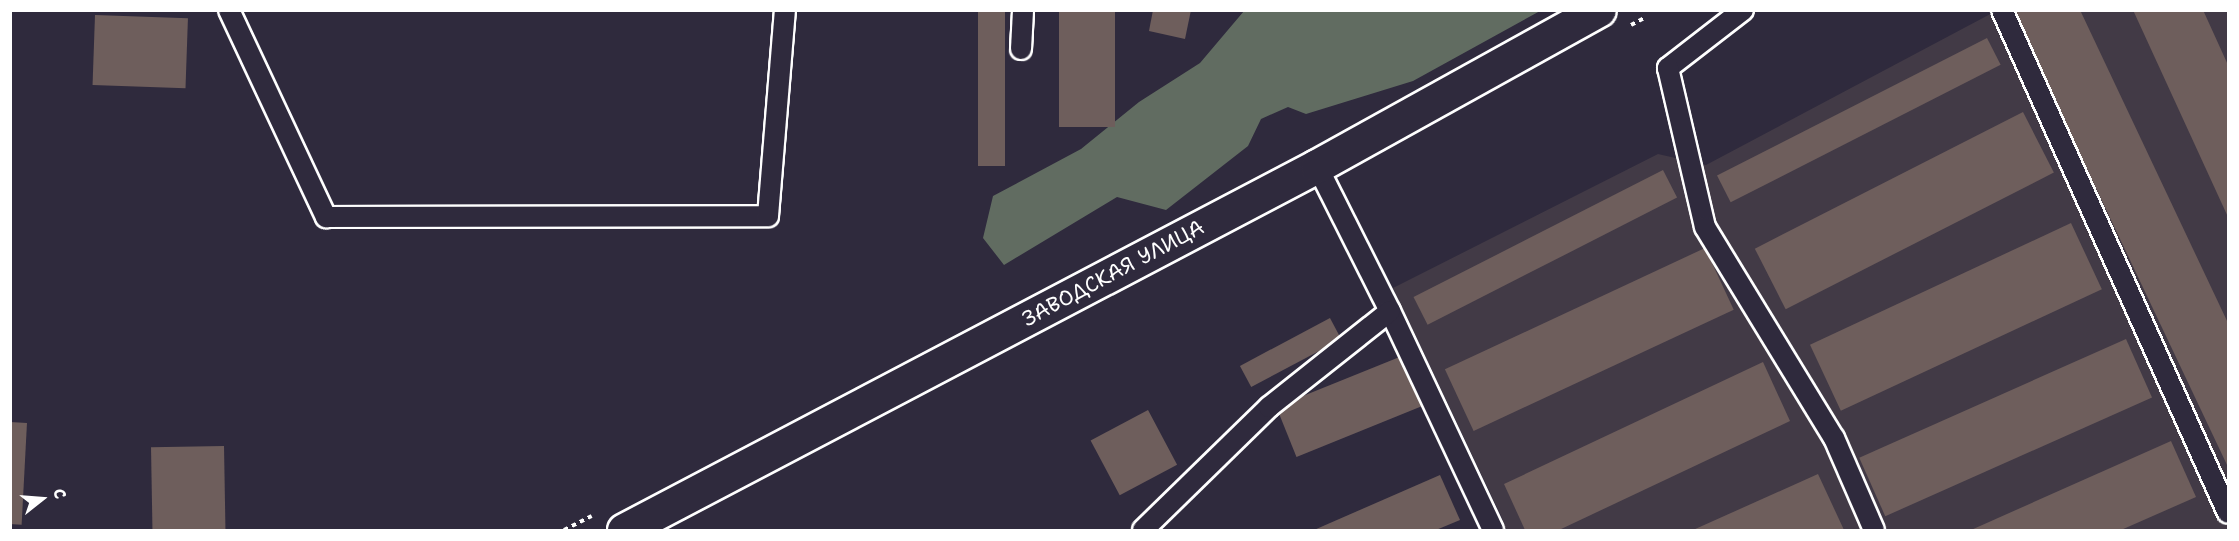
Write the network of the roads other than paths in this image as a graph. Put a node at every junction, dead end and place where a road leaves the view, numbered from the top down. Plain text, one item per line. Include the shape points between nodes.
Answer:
1 (229, 10) edge
2 (785, 10) edge
3 (1023, 10) edge
4 (1599, 10) edge
5 (1743, 10) edge
6 (2002, 10) edge
7 (1021, 48) dead end
8 (1317, 166) junction
9 (1390, 311) junction
10 (2229, 513) edge
11 (624, 531) edge
12 (1143, 531) edge
13 (1493, 531) edge
14 (1874, 531) edge

1 - 2 lane via 326,217 768,216
3 - 7 lane
4 - 8 street, ЗАВОДСКАЯ УЛИЦА
5 - 14 lane via 1668,68 1705,227 1834,438
6 - 10 lane
8 - 9 lane
8 - 11 street, ЗАВОДСКАЯ УЛИЦА
9 - 12 lane via 1269,406
9 - 13 lane

